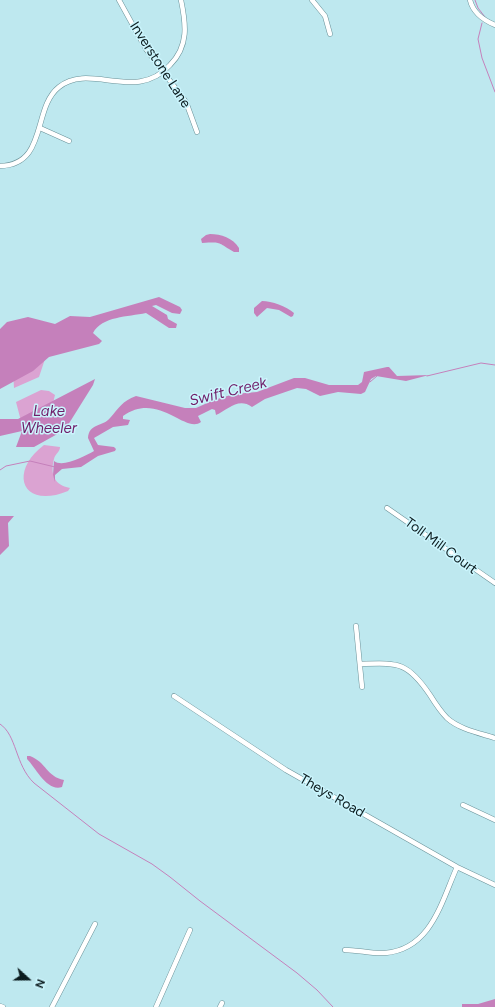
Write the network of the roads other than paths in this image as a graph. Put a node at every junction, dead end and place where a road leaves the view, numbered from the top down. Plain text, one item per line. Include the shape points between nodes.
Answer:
1 (119, 0) edge
2 (181, 0) edge
3 (312, 0) edge
4 (470, 0) edge
5 (495, 25) edge
6 (330, 34) dead end
7 (164, 72) junction
8 (40, 128) junction
9 (197, 132) dead end
10 (69, 141) dead end
11 (0, 166) edge
12 (388, 508) dead end
13 (495, 583) edge
14 (356, 626) dead end
15 (360, 664) junction
16 (362, 688) dead end
17 (174, 696) dead end
18 (495, 738) edge
19 (464, 805) dead end
20 (495, 820) edge
21 (457, 867) junction
22 (495, 885) edge
23 (95, 924) dead end
24 (190, 930) dead end
25 (345, 950) dead end
26 (0, 1006) edge
27 (3, 1007) edge
28 (52, 1007) edge
29 (156, 1007) edge

1 - 7 street, Inverstone Lane via 146,49
2 - 7 street via 186,28 185,38 175,60
3 - 6 street via 324,16
4 - 5 street via 472,8 480,17
7 - 8 street via 149,80 134,83 82,79 66,83 49,99
7 - 9 street, Inverstone Lane via 186,102
8 - 10 street
8 - 11 street via 32,149 12,164
12 - 13 street, Toll Mill Court
14 - 15 street
15 - 16 street
15 - 18 street via 392,663 407,669 418,678 446,717 461,726
17 - 21 street, Theys Road via 286,770
19 - 20 street
21 - 22 street, Theys Road
21 - 25 street via 430,928 410,946 391,952 375,953
23 - 28 street
24 - 29 street
26 - 27 street

